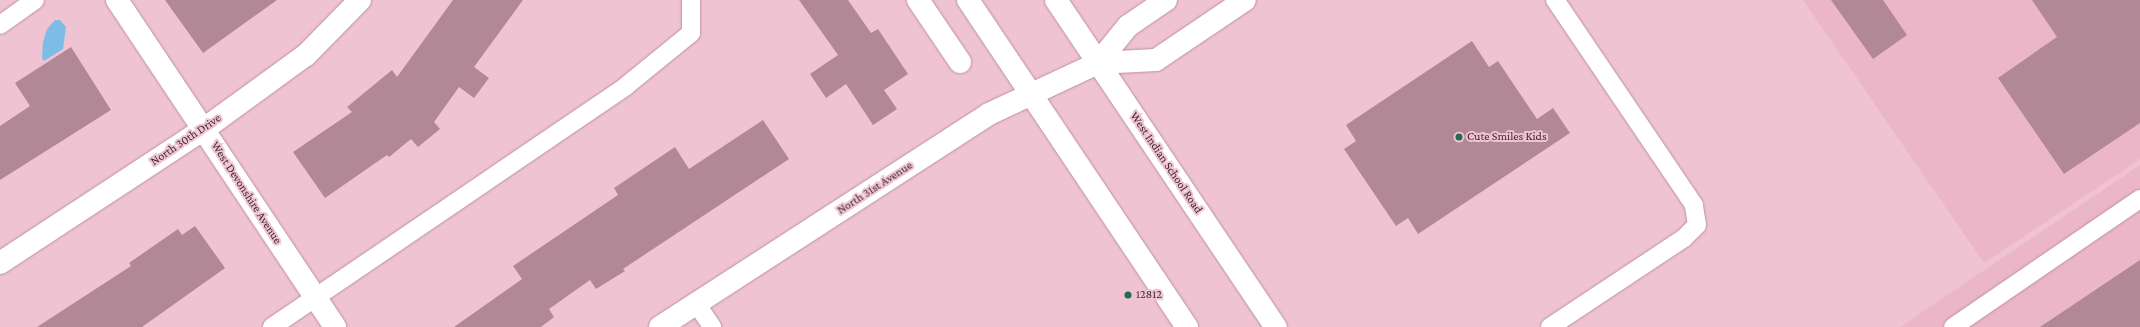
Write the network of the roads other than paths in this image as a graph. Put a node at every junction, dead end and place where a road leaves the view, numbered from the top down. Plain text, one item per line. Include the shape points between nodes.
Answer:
1 (35, 0) edge
2 (117, 0) edge
3 (360, 0) edge
4 (691, 0) edge
5 (918, 0) edge
6 (968, 0) edge
7 (1056, 0) edge
8 (1166, 0) edge
9 (1245, 0) edge
10 (1555, 0) edge
11 (0, 25) edge
12 (960, 62) dead end
13 (1098, 62) junction
14 (1032, 96) junction
15 (204, 128) junction
16 (2140, 199) edge
17 (0, 263) edge
18 (315, 298) junction
19 (696, 304) junction
20 (272, 327) edge
21 (335, 327) edge
22 (660, 327) edge
23 (712, 327) edge
24 (1187, 327) edge
25 (1276, 327) edge
26 (1550, 327) edge
27 (1953, 327) edge

1 - 11 lane
2 - 15 street, West Devonshire Avenue
3 - 15 street, North 30th Drive via 306,56
4 - 18 lane via 691,33 626,86
5 - 12 street
6 - 14 street
7 - 13 street, West Indian School Road
8 - 13 street, North 31st Avenue via 1128,26
9 - 13 street, North 31st Avenue via 1156,60
10 - 26 lane via 1694,205 1697,225 1684,238
13 - 14 street, North 31st Avenue
13 - 25 street, West Indian School Road
14 - 19 street, North 31st Avenue via 989,114
14 - 24 street
15 - 17 street, North 30th Drive
15 - 18 street, West Devonshire Avenue
16 - 27 lane
18 - 20 lane
18 - 21 street, West Devonshire Avenue
19 - 22 street, North 31st Avenue
19 - 23 lane

